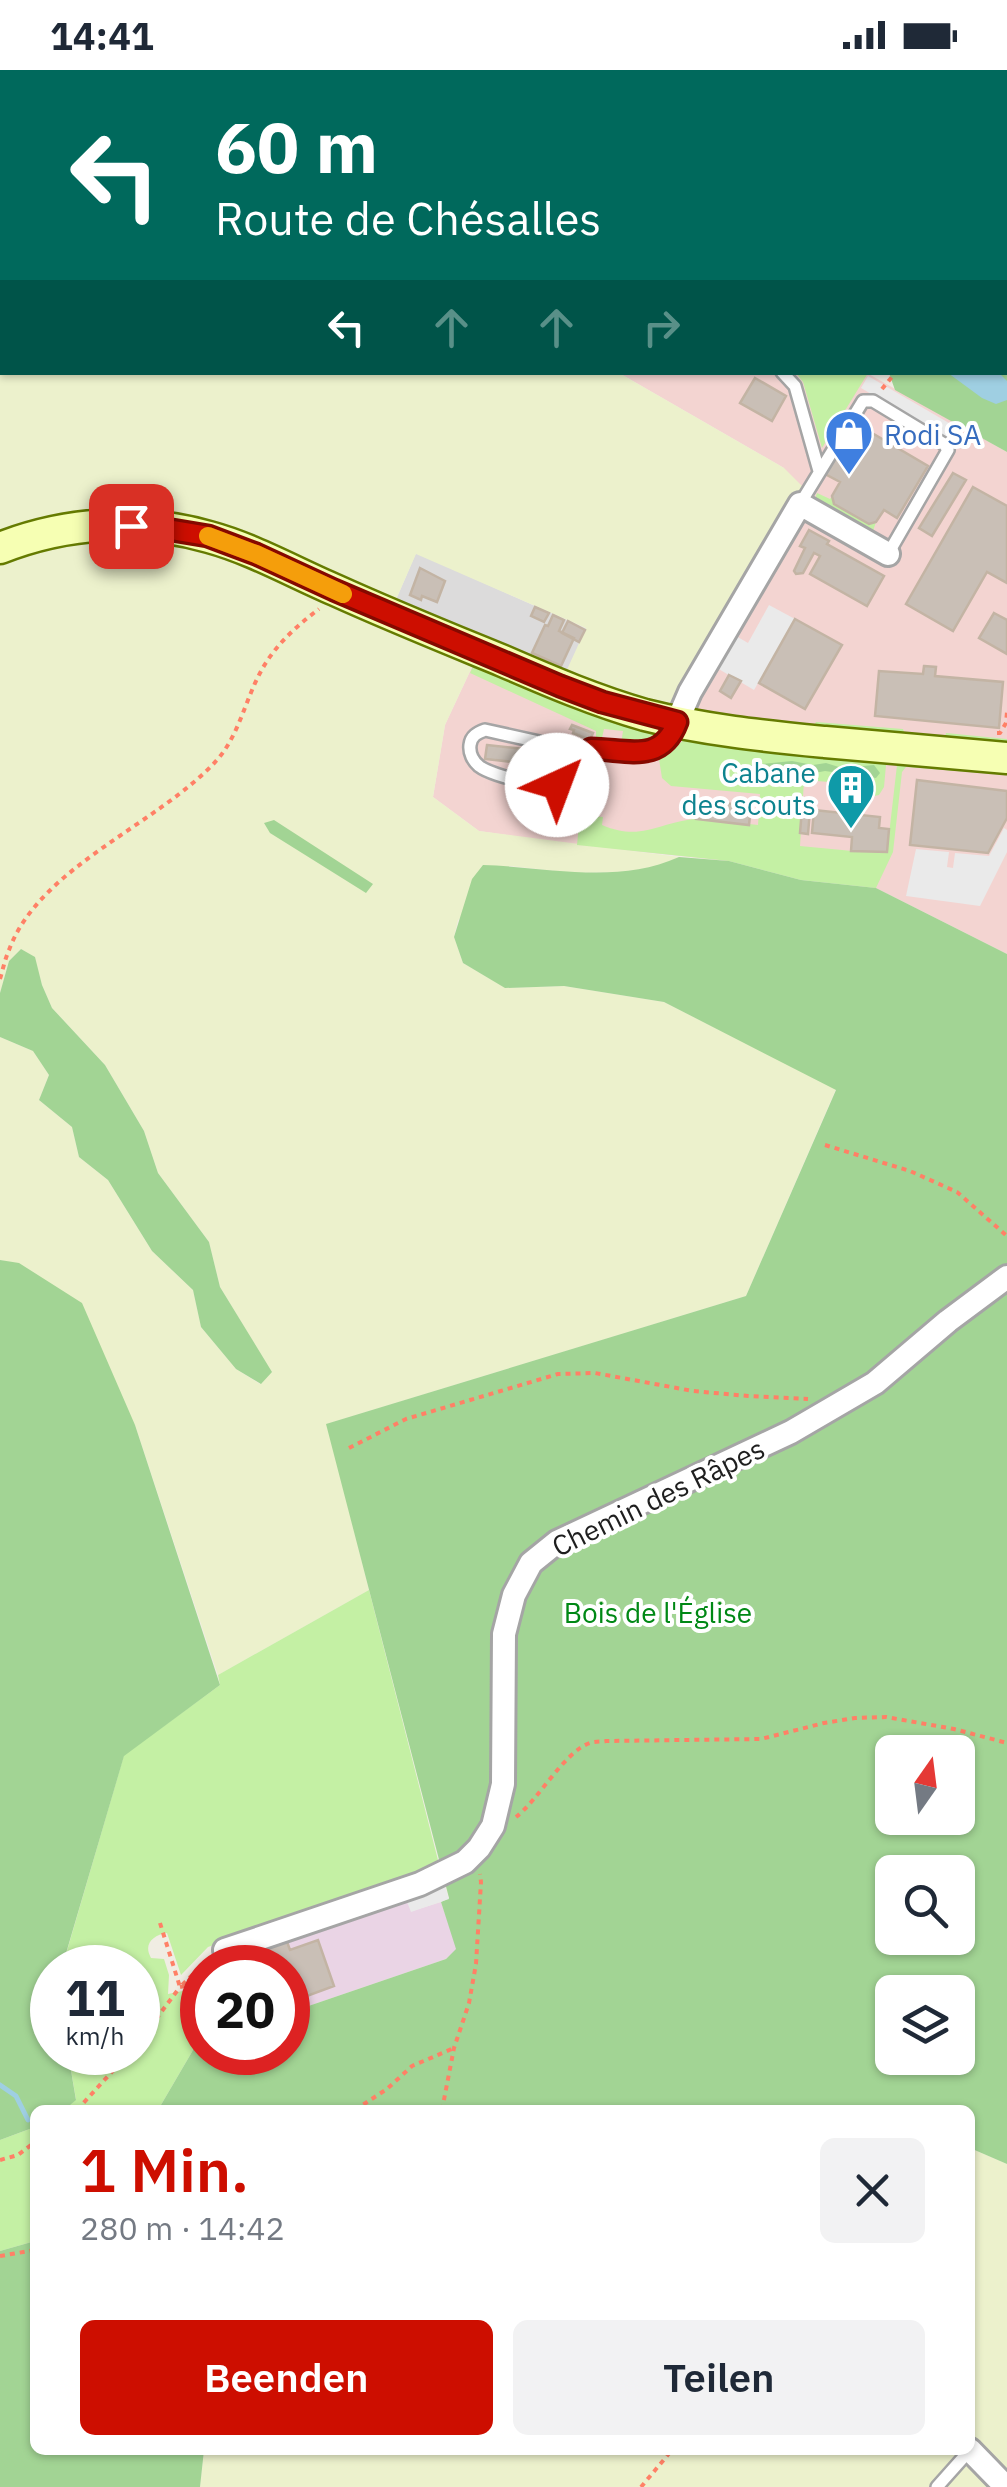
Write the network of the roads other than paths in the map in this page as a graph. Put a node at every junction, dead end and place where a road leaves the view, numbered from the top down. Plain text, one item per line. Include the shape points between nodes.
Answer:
1 (785, 375) edge
2 (819, 472) junction
3 (800, 504) junction
4 (0, 548) edge
5 (888, 554) joint
6 (677, 722) junction
7 (1000, 745) edge
8 (591, 749) junction
9 (1007, 1277) edge
10 (241, 1945) edge
11 (966, 2455) edge
12 (975, 2455) edge
13 (937, 2487) edge
14 (1006, 2487) edge

1 - 2 lane via 795,386
2 - 3 lane
2 - 5 lane via 862,400 944,444 948,450
3 - 5 street
3 - 6 street
4 - 6 street via 102,524 208,536 588,696
6 - 7 street via 768,736
6 - 8 lane via 647,753
8 - 8 lane via 485,730 470,745 480,768 557,785 575,774
9 - 10 street, Chemin des Râpes via 875,1383 792,1432 570,1535 531,1563 504,1634 503,1784 493,1826 472,1856 420,1884
11 - 13 lane
12 - 14 street

